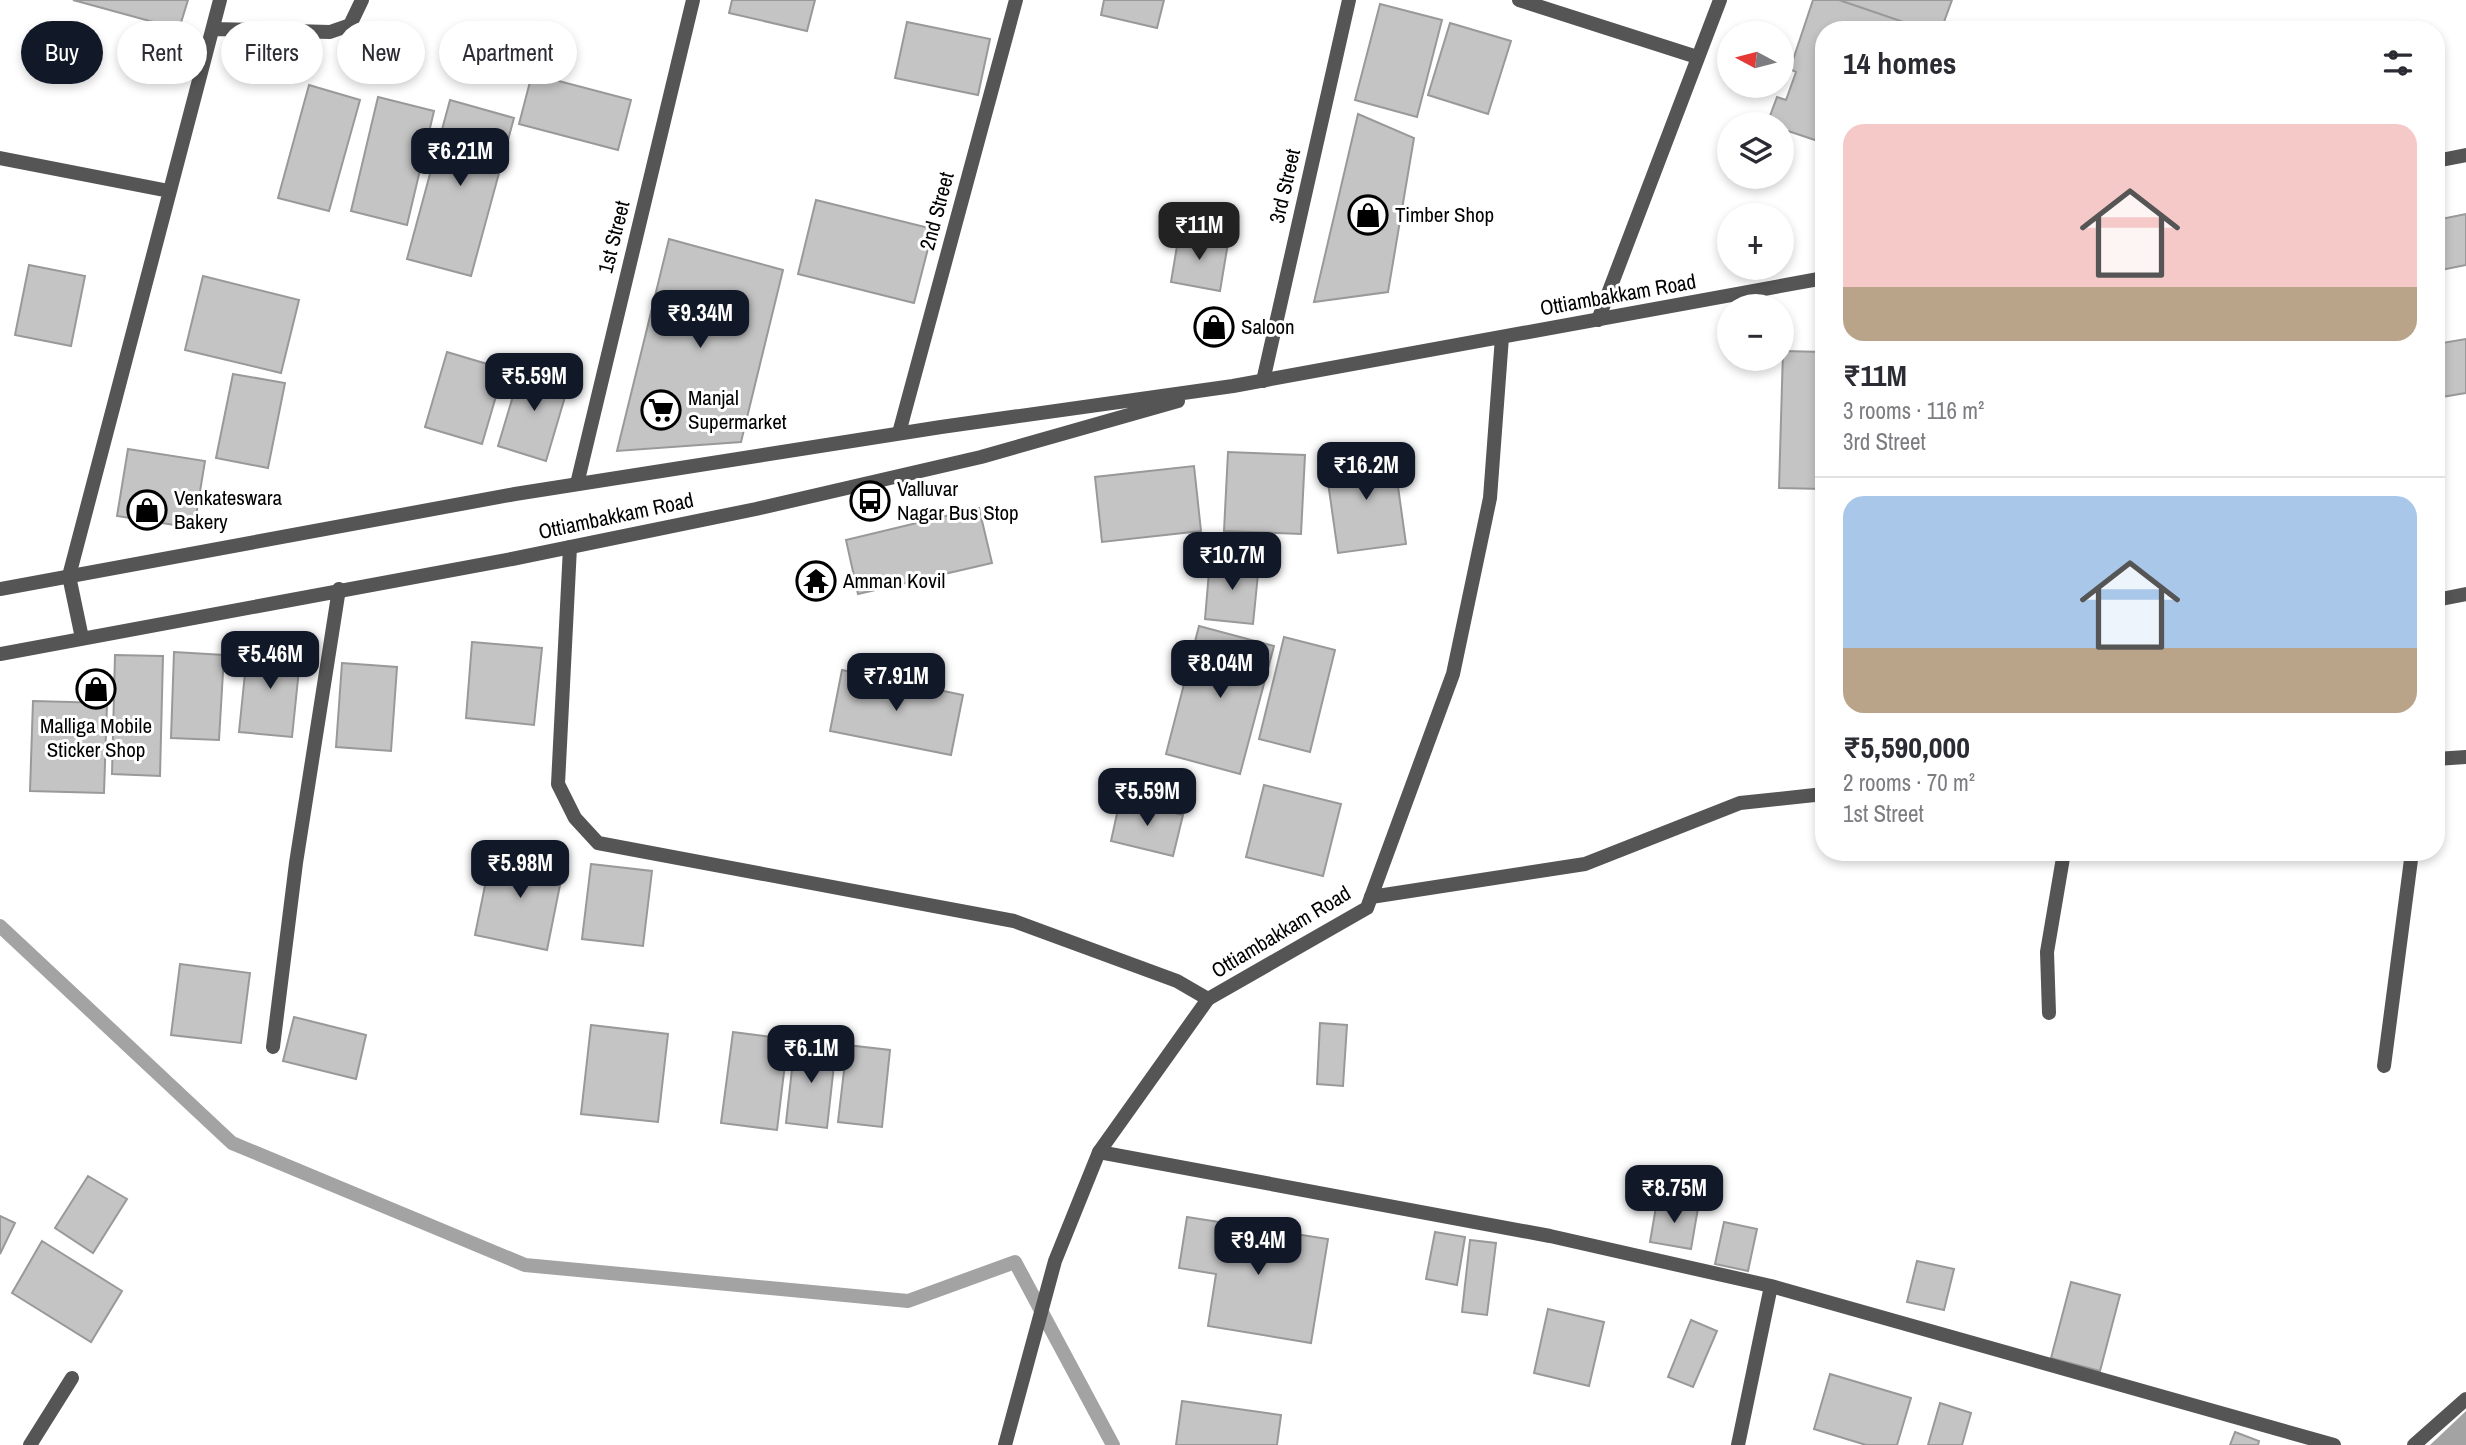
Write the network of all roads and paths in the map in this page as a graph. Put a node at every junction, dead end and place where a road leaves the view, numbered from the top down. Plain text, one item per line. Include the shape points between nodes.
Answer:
1 (220, 0) edge
2 (362, 0) edge
3 (693, 0) edge
4 (1016, 0) edge
5 (1349, 0) edge
6 (1519, 0) edge
7 (1720, 0) edge
8 (213, 29) junction
9 (1698, 57) junction
10 (2466, 155) edge
11 (2445, 158) edge
12 (0, 159) edge
13 (169, 191) junction
14 (1815, 280) edge
15 (1598, 320) junction
16 (1502, 337) junction
17 (1263, 381) junction
18 (1233, 386) junction
19 (899, 433) junction
20 (577, 484) junction
21 (570, 547) junction
22 (69, 576) junction
23 (0, 589) edge
24 (339, 589) junction
25 (2466, 594) edge
26 (2445, 598) edge
27 (82, 638) junction
28 (0, 654) edge
29 (2466, 757) edge
30 (2445, 758) edge
31 (1815, 795) edge
32 (2063, 861) edge
33 (2411, 861) edge
34 (1371, 897) junction
35 (1208, 999) junction
36 (2049, 1013) dead end
37 (273, 1047) dead end
38 (2384, 1066) dead end
39 (1099, 1152) junction
40 (1771, 1286) junction
41 (72, 1378) dead end
42 (2466, 1399) edge
43 (1006, 1444) edge
44 (30, 1445) edge
45 (1738, 1445) edge
46 (2333, 1445) edge
47 (2414, 1445) edge

1 - 8 street
2 - 8 street via 351,25 330,33
3 - 20 street, 1st Street
4 - 19 street, 2nd Street
5 - 17 street, 3rd Street
6 - 9 street
7 - 9 street
8 - 13 street
9 - 15 street
10 - 11 street
12 - 13 street
13 - 22 street
14 - 15 street, Ottiambakkam Road
15 - 16 street, Ottiambakkam Road
16 - 17 street, Ottiambakkam Road
16 - 34 street, Ottiambakkam Road via 1490,499 1453,674
17 - 18 street, Ottiambakkam Road
18 - 19 street, Ottiambakkam Road
18 - 21 street, Ottiambakkam Road via 981,457
19 - 20 street, Ottiambakkam Road
20 - 22 street, Ottiambakkam Road
21 - 24 street, Ottiambakkam Road
21 - 35 street via 558,783 575,818 598,843 1014,921 1177,981
22 - 23 street, Ottiambakkam Road
22 - 27 street
24 - 27 street, Ottiambakkam Road
24 - 37 street
25 - 26 street
27 - 28 street, Ottiambakkam Road
29 - 30 street
31 - 34 street via 1740,803 1585,864
32 - 36 street via 2048,952
33 - 38 street
34 - 35 street, Ottiambakkam Road via 1367,908
35 - 39 street, Ottiambakkam Road
39 - 40 street via 1550,1236
39 - 43 street, Ottiambakkam Road via 1055,1261
40 - 45 street
40 - 46 street
41 - 44 street
42 - 47 street

